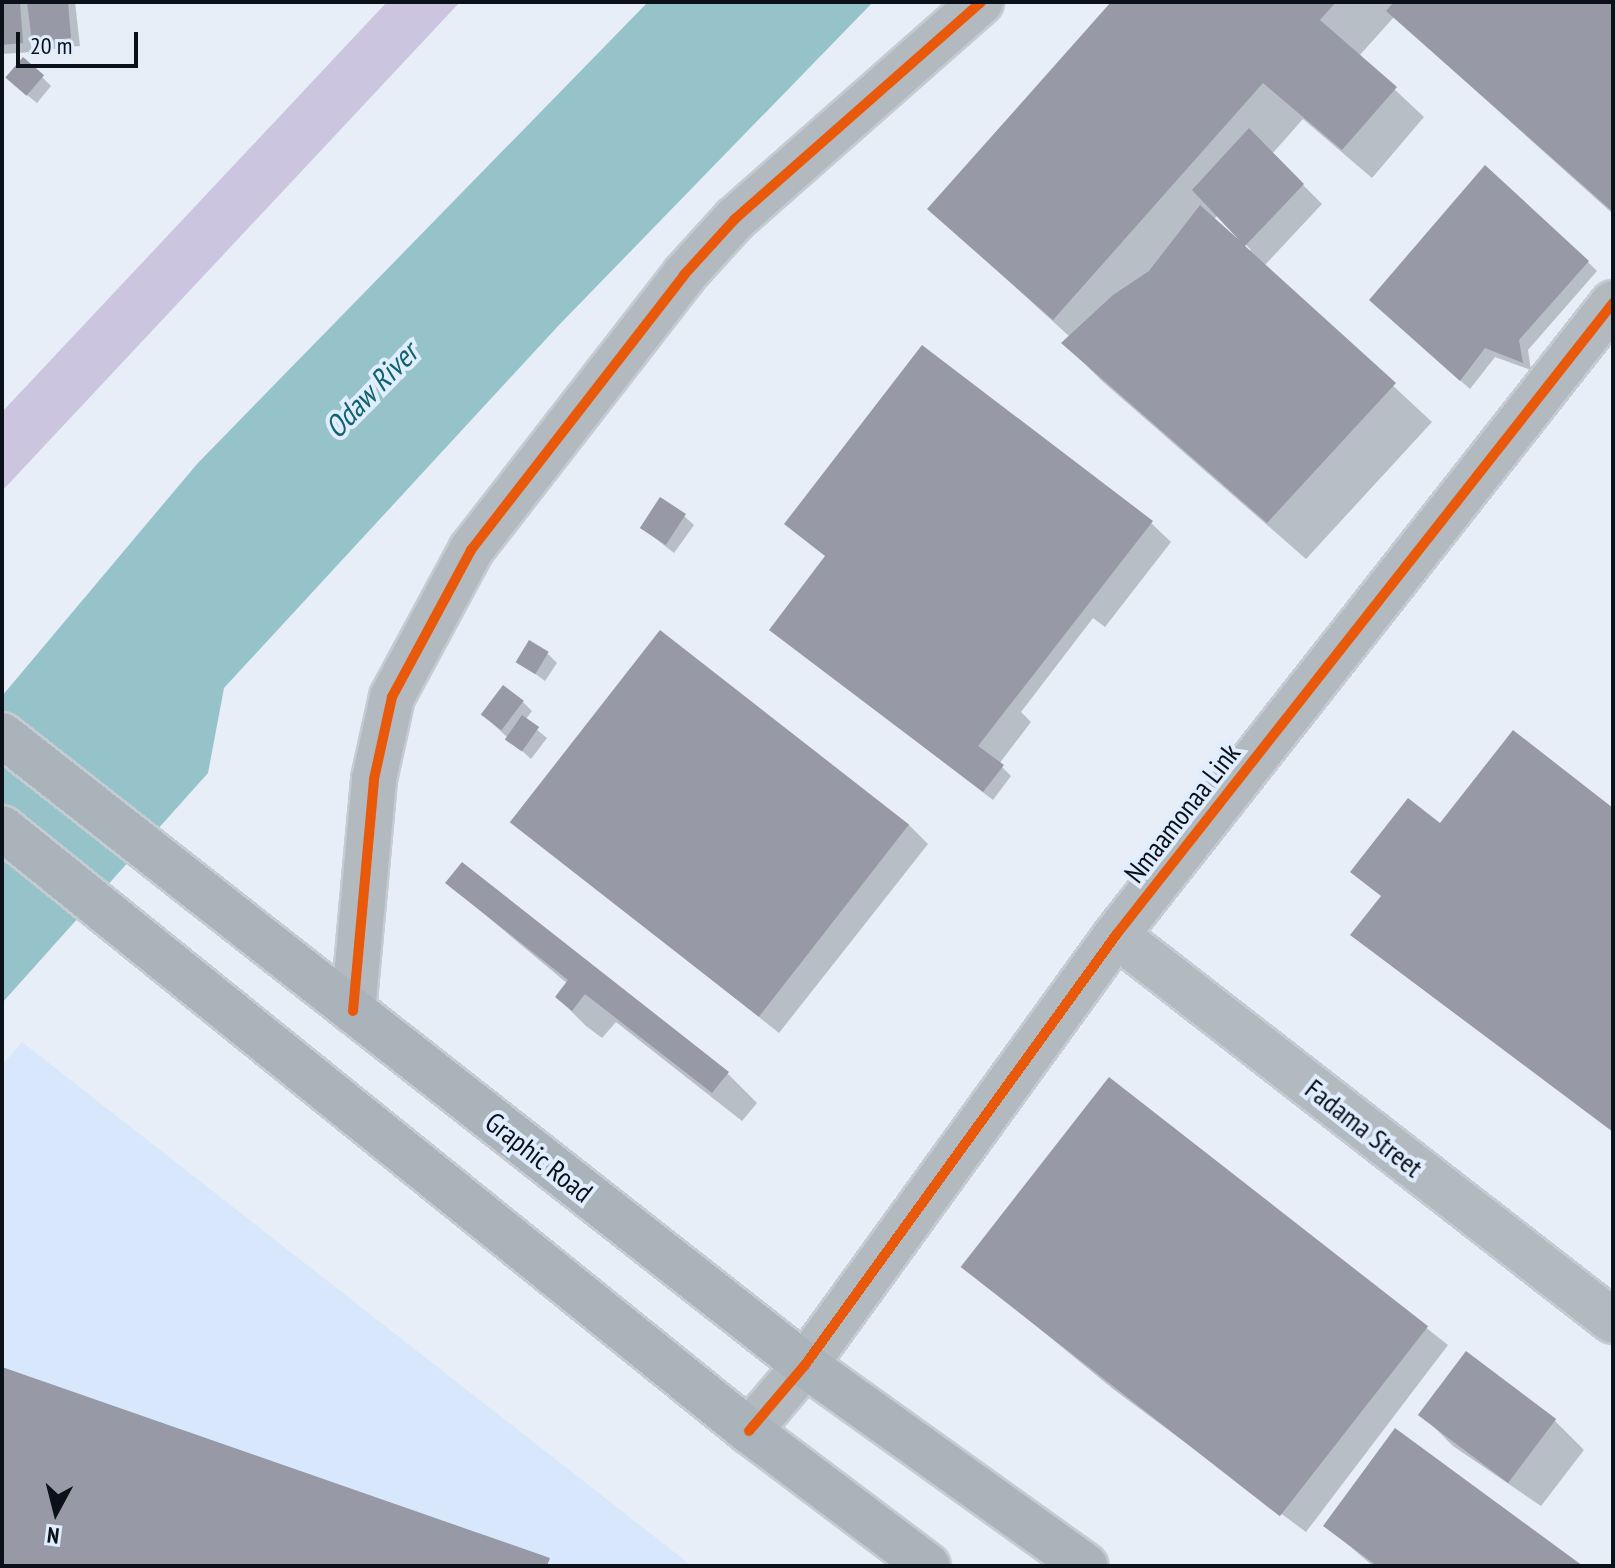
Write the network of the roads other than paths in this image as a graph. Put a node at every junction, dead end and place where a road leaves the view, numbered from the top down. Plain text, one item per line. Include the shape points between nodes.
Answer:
1 (981, 2) edge
2 (1613, 303) edge
3 (2, 735) edge
4 (2, 828) edge
5 (1116, 935) junction
6 (353, 1011) junction
7 (1613, 1321) edge
8 (805, 1365) junction
9 (749, 1431) junction
10 (882, 1547) edge
11 (928, 1566) edge
12 (1086, 1566) edge

1 - 6 street via 735,219 684,275 471,550 392,697 374,779
2 - 5 street, Nmaamonaa Link
3 - 6 main road, Graphic Road
4 - 9 main road
5 - 7 street, Fadama Street
5 - 8 street, Nmaamonaa Link
6 - 8 main road, Graphic Road
8 - 9 street, Nmaamonaa Link
8 - 12 main road, Graphic Road
9 - 10 main road
10 - 11 main road

